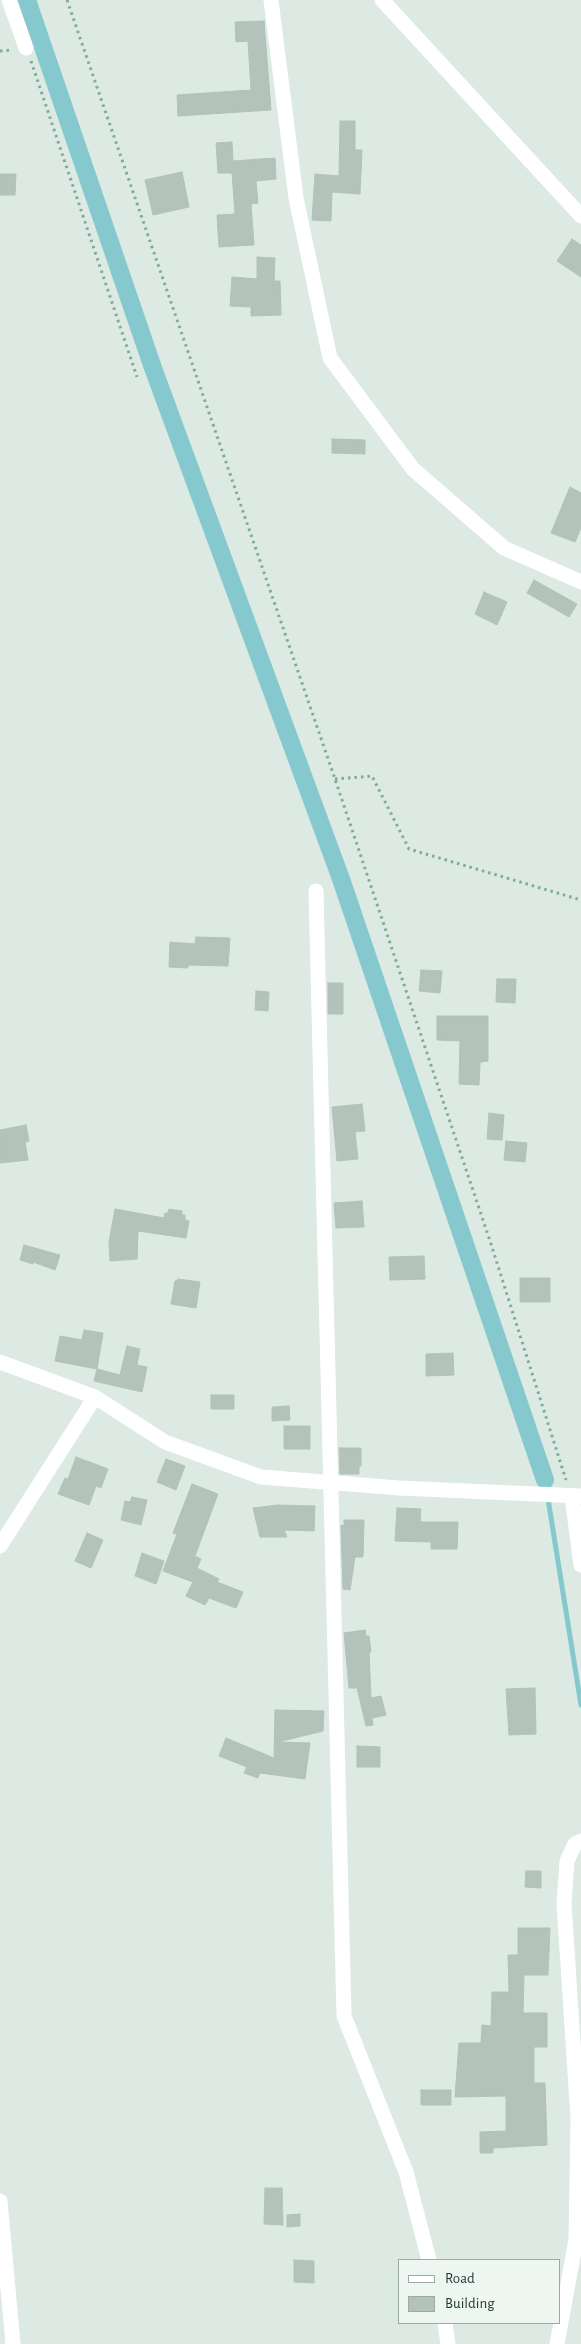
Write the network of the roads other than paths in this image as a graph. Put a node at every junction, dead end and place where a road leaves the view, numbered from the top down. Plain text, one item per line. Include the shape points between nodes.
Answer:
1 (8, 0) edge
2 (271, 0) edge
3 (382, 0) edge
4 (26, 48) road end
5 (581, 216) edge
6 (581, 582) edge
7 (316, 891) dead end
8 (0, 1362) edge
9 (95, 1397) junction
10 (330, 1483) junction
11 (576, 1497) edge
12 (0, 1546) edge
13 (581, 1565) edge
14 (581, 1841) edge
15 (0, 2201) edge
16 (429, 2259) edge
17 (561, 2322) edge
18 (445, 2324) edge
19 (561, 2324) edge
20 (12, 2344) edge
21 (448, 2344) edge
22 (557, 2344) edge

1 - 4 street
2 - 6 street via 296,198 330,358 413,469 504,548
3 - 5 street
7 - 10 street
8 - 9 street
9 - 10 street via 165,1442 261,1477
9 - 12 street
10 - 11 street
10 - 16 street via 344,2016 406,2172
11 - 13 street
14 - 17 street via 575,1844 567,1861 564,1904 578,2118 576,2240
15 - 20 street
18 - 21 street
19 - 22 street

